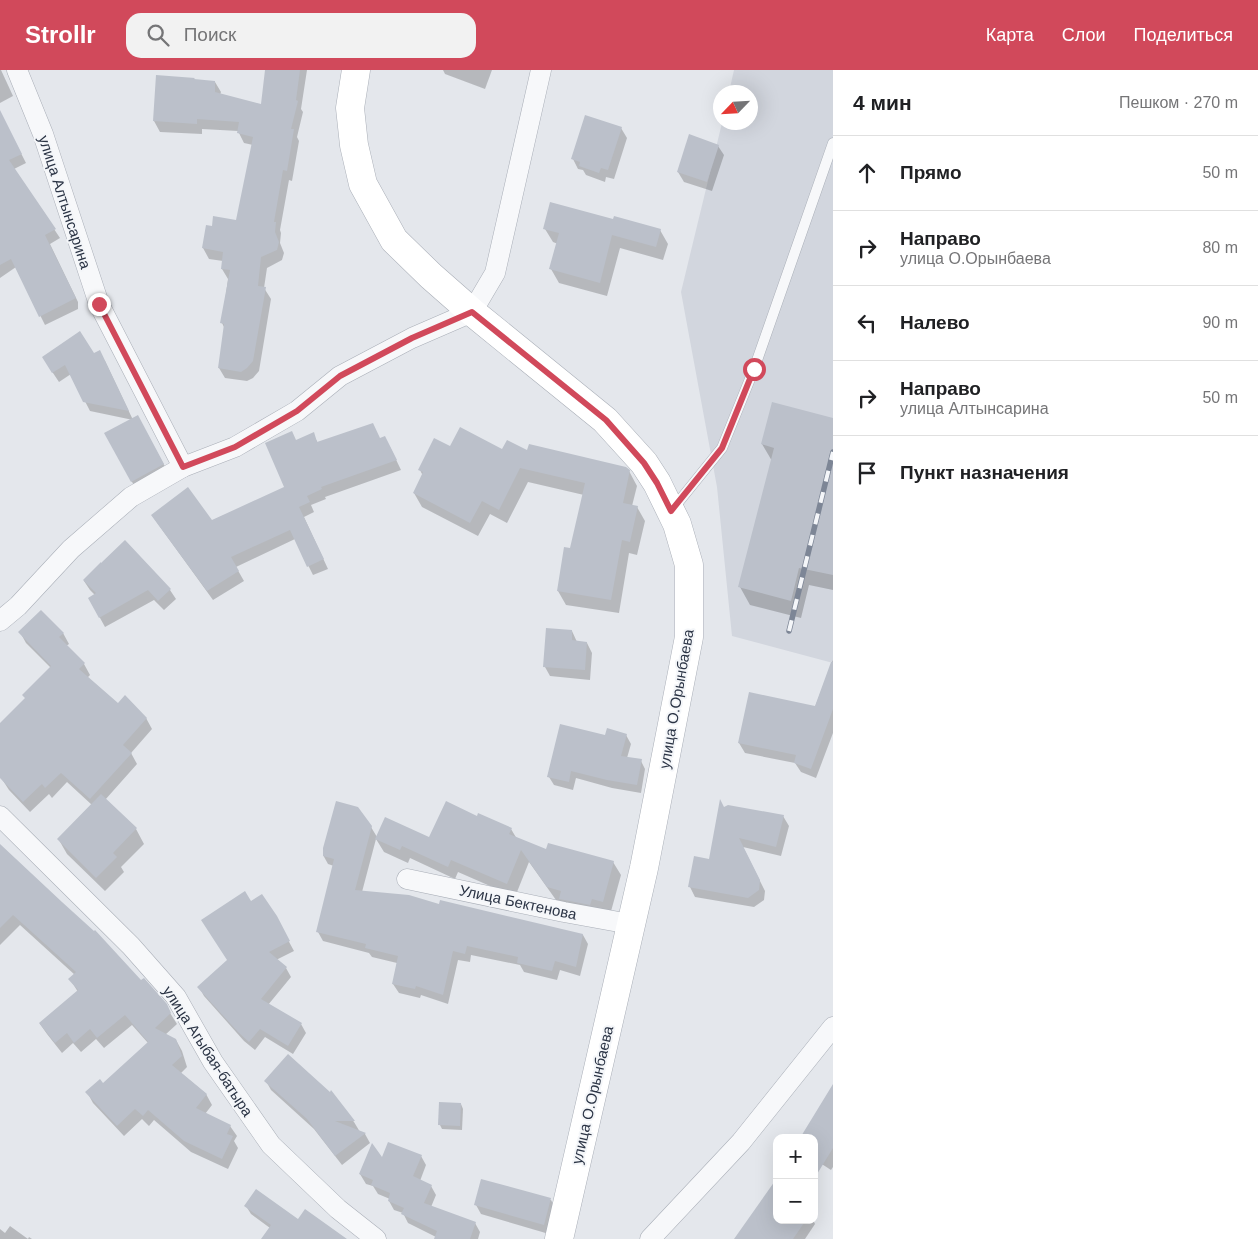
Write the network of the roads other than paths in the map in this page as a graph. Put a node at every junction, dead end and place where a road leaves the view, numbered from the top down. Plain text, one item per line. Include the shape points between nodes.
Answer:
1 (17, 70) edge
2 (356, 70) edge
3 (541, 70) edge
4 (833, 143) edge
5 (472, 312) junction
6 (183, 467) junction
7 (671, 511) junction
8 (0, 621) edge
9 (0, 816) edge
10 (406, 878) dead end
11 (630, 924) junction
12 (833, 1027) edge
13 (376, 1239) edge
14 (559, 1239) edge
15 (650, 1239) edge

1 - 6 street, улица Алтынсарина via 44,134 99,304
2 - 5 street, улица О.Орынбаева via 350,108 363,184 394,240
3 - 5 street via 495,273
4 - 7 lane via 754,369 722,448
5 - 6 street via 412,338 340,376 297,411 235,447
5 - 7 street, улица О.Орынбаева via 606,420 644,463
6 - 8 street via 131,497 70,549
7 - 11 street, улица О.Орынбаева via 689,565 689,637
9 - 13 street, улица Агыбая-батыра via 131,946 176,997 213,1062 271,1145 338,1209
10 - 11 street, Улица Бектенова
11 - 14 street, улица О.Орынбаева
12 - 15 street via 741,1142

